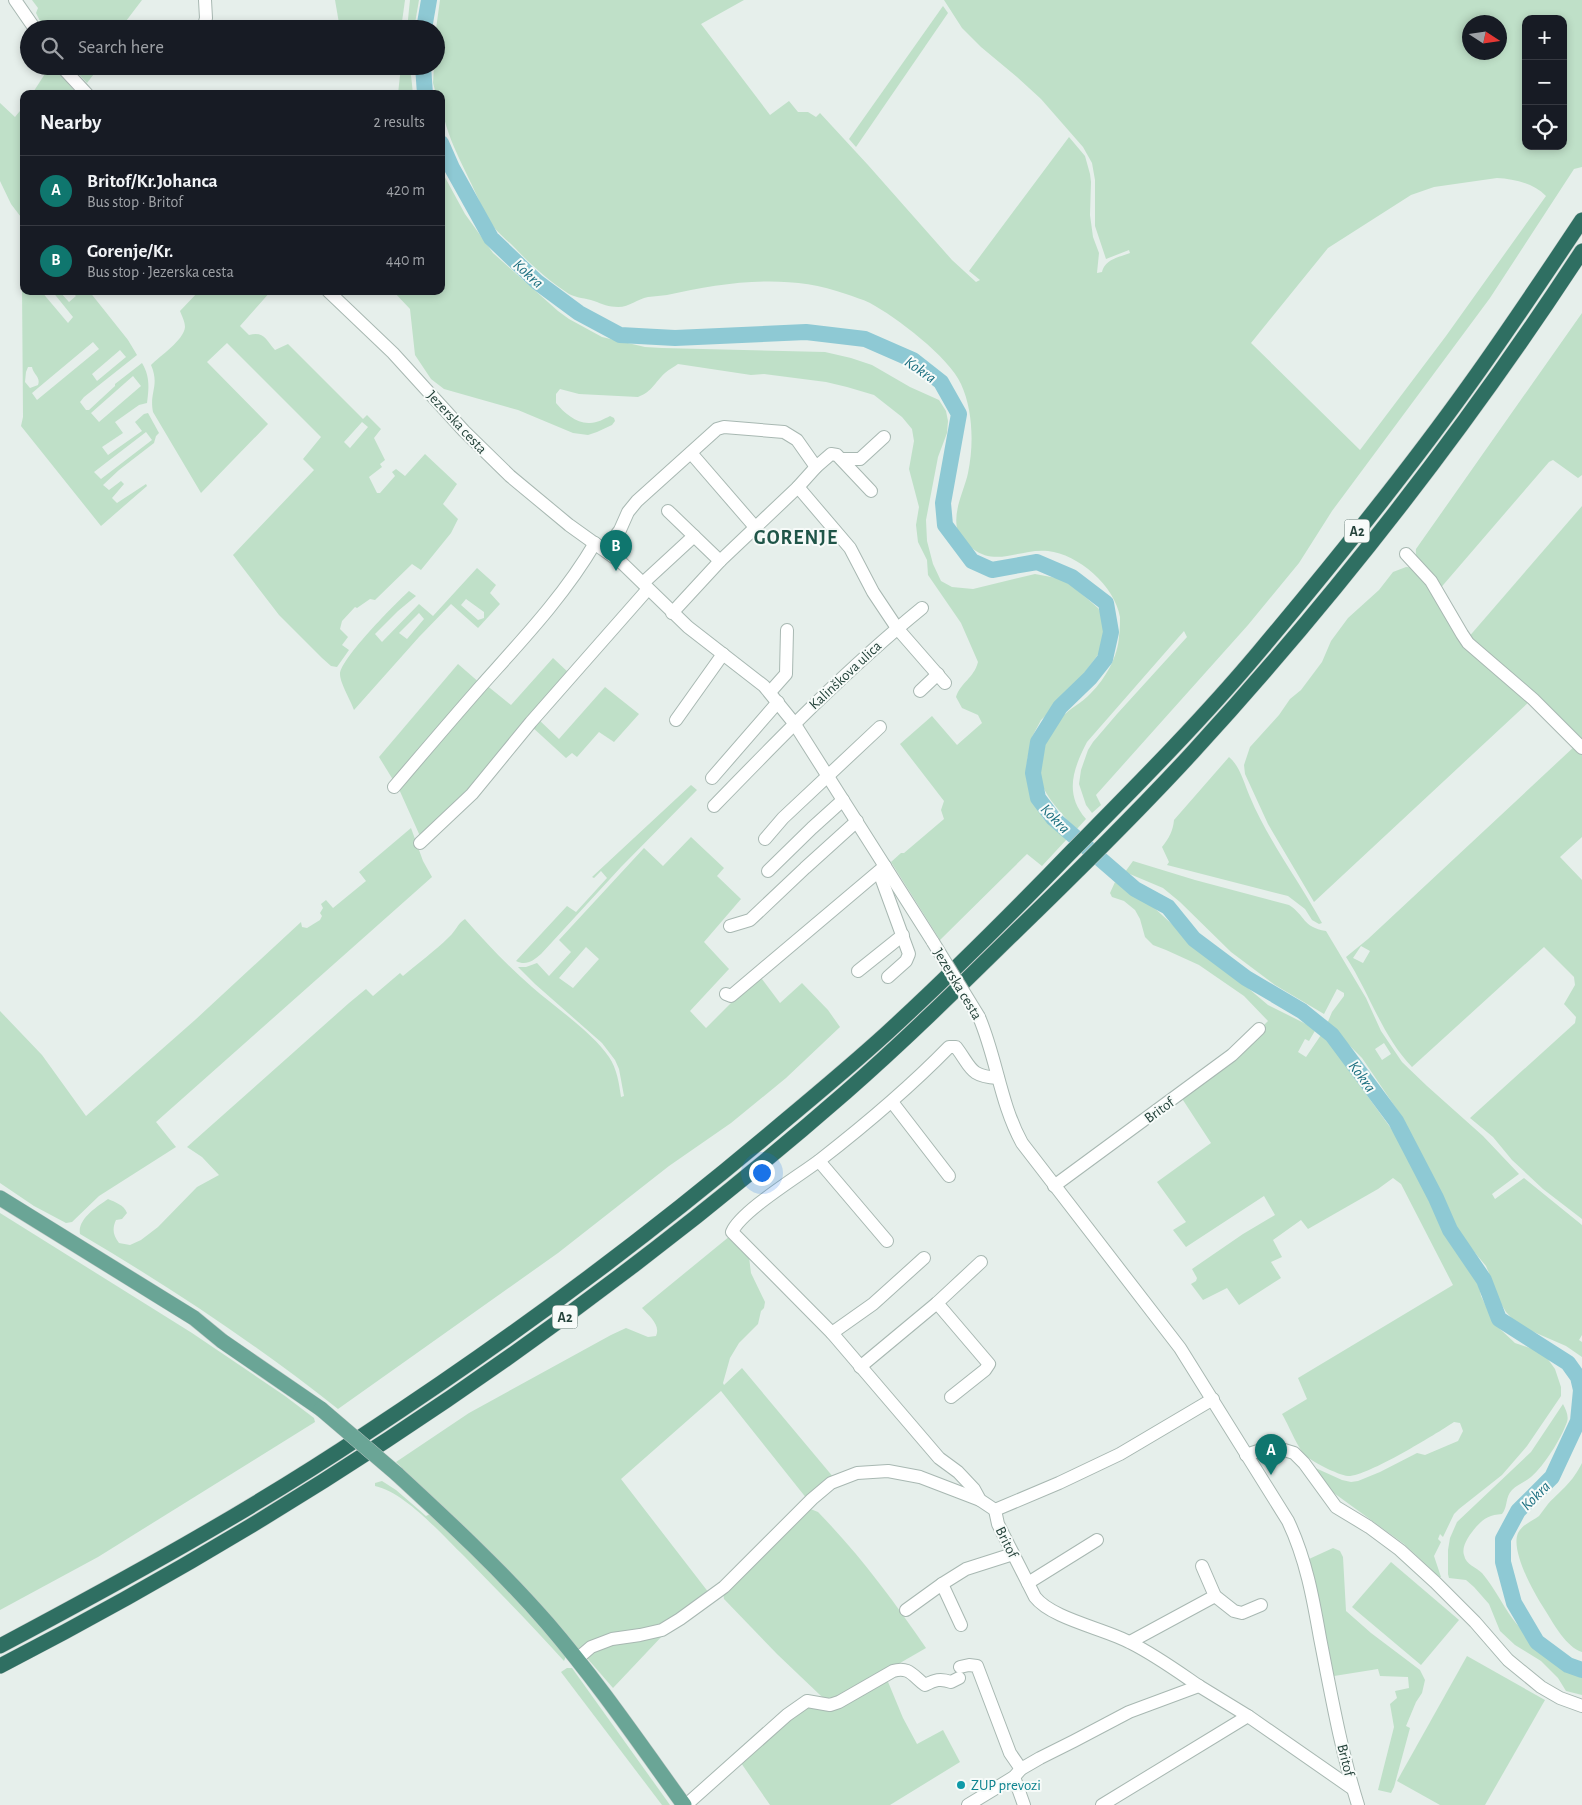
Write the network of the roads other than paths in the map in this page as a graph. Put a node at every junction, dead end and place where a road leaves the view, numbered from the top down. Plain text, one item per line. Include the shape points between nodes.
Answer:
1 (15, 0) edge
2 (205, 0) edge
3 (29, 20) edge
4 (205, 20) edge
5 (69, 75) edge
6 (82, 90) edge
7 (1582, 220) edge
8 (1582, 251) edge
9 (332, 295) edge
10 (884, 437) dead end
11 (691, 453) junction
12 (842, 459) junction
13 (816, 467) junction
14 (798, 487) junction
15 (871, 491) dead end
16 (668, 511) dead end
17 (755, 527) junction
18 (694, 536) junction
19 (600, 547) junction
20 (1406, 554) dead end
21 (720, 561) junction
22 (646, 586) junction
23 (922, 608) dead end
24 (672, 613) junction
25 (897, 628) junction
26 (787, 630) dead end
27 (723, 654) junction
28 (920, 691) dead end
29 (774, 697) junction
30 (676, 720) dead end
31 (794, 722) junction
32 (880, 727) dead end
33 (1582, 748) edge
34 (827, 776) junction
35 (712, 778) dead end
36 (394, 787) dead end
37 (843, 800) junction
38 (714, 806) dead end
39 (857, 822) junction
40 (765, 839) dead end
41 (420, 843) dead end
42 (882, 869) junction
43 (768, 871) dead end
44 (730, 926) dead end
45 (903, 935) junction
46 (858, 970) dead end
47 (888, 977) dead end
48 (726, 994) dead end
49 (1259, 1029) dead end
50 (998, 1078) junction
51 (892, 1102) junction
52 (1008, 1112) joint
53 (819, 1161) junction
54 (949, 1176) dead end
55 (1054, 1186) junction
56 (0, 1198) edge
57 (887, 1241) dead end
58 (924, 1258) dead end
59 (981, 1262) dead end
60 (937, 1303) junction
61 (832, 1332) junction
62 (860, 1367) junction
63 (951, 1397) dead end
64 (1213, 1399) junction
65 (1246, 1456) junction
66 (980, 1500) junction
67 (995, 1510) junction
68 (1097, 1540) dead end
69 (1013, 1554) junction
70 (1202, 1566) dead end
71 (1028, 1583) junction
72 (942, 1584) junction
73 (1215, 1596) junction
74 (1261, 1605) dead end
75 (906, 1610) dead end
76 (961, 1626) dead end
77 (1130, 1642) junction
78 (0, 1646) edge
79 (577, 1659) junction
80 (0, 1666) edge
81 (1199, 1686) junction
82 (1582, 1706) edge
83 (1248, 1716) junction
84 (1017, 1773) junction
85 (1353, 1790) junction
86 (685, 1805) edge
87 (968, 1805) edge
88 (1024, 1805) edge
89 (1102, 1805) edge
90 (1358, 1805) edge

1 - 3 street
2 - 4 street
5 - 6 street
7 - 78 highway, A2 via 1470,384 1387,494 1251,661 1104,819 887,1033 730,1167 654,1227 449,1378 267,1496 155,1562
8 - 80 highway, A2 via 1446,446 1273,661 1067,882 842,1095 674,1234 467,1387 273,1513
9 - 19 street, Jezerska cesta via 393,353 510,476
10 - 12 street via 860,459
11 - 13 street via 717,429 724,427 784,432 797,440
11 - 17 street
11 - 19 street via 637,501 620,530
12 - 13 street via 832,454
12 - 15 street
13 - 14 street
14 - 17 street
14 - 25 street via 850,548
16 - 18 street
17 - 21 street
18 - 21 street
18 - 22 street
19 - 22 street, Jezerska cesta
19 - 36 street via 583,563 540,622
20 - 33 street via 1431,581 1468,643 1526,693
21 - 24 street
22 - 24 street, Jezerska cesta
22 - 41 street via 472,794
23 - 25 street, Kalinškova ulica
24 - 27 street, Jezerska cesta
25 - 28 street via 942,679
25 - 31 street, Kalinškova ulica
26 - 29 street via 786,674
27 - 29 street, Jezerska cesta
27 - 30 street
29 - 31 street, Jezerska cesta
29 - 35 street
31 - 34 street, Jezerska cesta
31 - 38 street
32 - 34 street
34 - 37 street, Jezerska cesta
34 - 40 street
37 - 39 street, Jezerska cesta
37 - 43 street
39 - 42 street, Jezerska cesta
39 - 44 street via 750,920
42 - 45 street
42 - 48 street via 731,996
42 - 50 street, Jezerska cesta, bridge via 979,1017
45 - 46 street
45 - 47 street via 909,954 906,961
49 - 55 street, Britof via 1232,1055
50 - 51 street via 975,1074 956,1047 949,1047
50 - 52 street, Jezerska cesta
51 - 53 street
51 - 54 street
52 - 55 street, Britof via 1022,1143
53 - 57 street
53 - 61 street via 772,1194 736,1224 732,1232
55 - 64 street, Britof via 1175,1341
56 - 79 main road, bridge via 194,1318 321,1409 454,1526 518,1590
58 - 61 street via 873,1304
59 - 60 street
60 - 62 street
60 - 63 street via 989,1364
61 - 62 street
62 - 66 street via 939,1458 974,1489
64 - 65 street, Britof
64 - 67 street, Britof via 1120,1454
65 - 82 street via 1264,1449 1281,1448 1294,1453 1336,1508 1400,1550 1475,1622 1508,1660 1542,1687
65 - 85 street, Britof via 1288,1522 1307,1569
66 - 67 street
66 - 79 street via 920,1477 888,1472 857,1473 831,1483 724,1587 680,1619 662,1630 612,1639 591,1647
67 - 69 street, Britof via 998,1524
68 - 71 street
69 - 71 street, Britof
69 - 72 street via 966,1569
70 - 73 street
71 - 77 street, Britof via 1040,1603
72 - 75 street
72 - 76 street
73 - 74 street via 1234,1611 1242,1613
73 - 77 street
77 - 81 street, Britof
79 - 86 main road
81 - 83 street, Britof
81 - 84 street via 1129,1712
83 - 85 street, Britof
83 - 89 street
84 - 86 street via 977,1666 969,1665 951,1682 942,1679 925,1685 908,1670 900,1668 830,1706 807,1701
84 - 87 street
84 - 88 street
85 - 90 street, Britof

